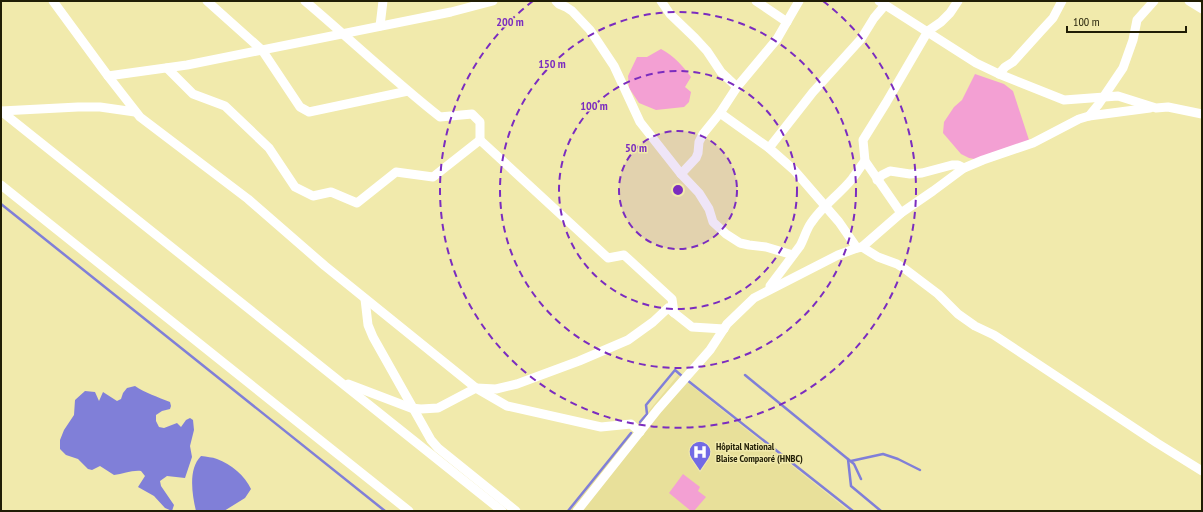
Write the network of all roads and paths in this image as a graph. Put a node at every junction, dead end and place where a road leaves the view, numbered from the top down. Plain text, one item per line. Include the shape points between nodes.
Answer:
1 (53, 1) edge
2 (207, 1) edge
3 (305, 1) edge
4 (382, 1) edge
5 (493, 1) edge
6 (556, 1) edge
7 (661, 1) edge
8 (756, 1) edge
9 (799, 1) edge
10 (958, 1) edge
11 (1062, 1) edge
12 (1154, 1) edge
13 (1189, 1) edge
14 (882, 3) edge
15 (1202, 9) edge
16 (787, 22) junction
17 (941, 22) junction
18 (380, 26) junction
19 (928, 31) junction
20 (344, 34) junction
21 (939, 39) junction
22 (262, 50) junction
23 (167, 68) junction
24 (999, 74) junction
25 (108, 76) junction
26 (737, 87) junction
27 (408, 91) junction
28 (1103, 97) junction
29 (1156, 108) junction
30 (1, 111) edge
31 (135, 112) junction
32 (720, 113) junction
33 (1202, 114) edge
34 (1088, 116) junction
35 (480, 140) junction
36 (770, 148) junction
37 (865, 161) junction
38 (964, 168) junction
39 (681, 174) junction
40 (877, 180) junction
41 (1, 186) edge
42 (825, 206) junction
43 (901, 213) junction
44 (860, 248) junction
45 (793, 255) junction
46 (770, 289) junction
47 (365, 299) junction
48 (674, 313) junction
49 (724, 329) junction
50 (341, 382) junction
51 (476, 388) junction
52 (411, 408) junction
53 (640, 432) junction
54 (1202, 471) edge
55 (410, 511) edge
56 (502, 511) edge
57 (516, 511) edge
58 (577, 511) edge

1 - 25 street
2 - 22 street
3 - 20 street
4 - 18 street
5 - 18 street
6 - 39 street via 572,11 590,30 614,66 640,122
7 - 26 street via 670,14 703,46 721,72
8 - 16 street
9 - 16 street
10 - 17 street
11 - 24 street via 1042,32
12 - 28 street via 1137,20 1123,68
13 - 15 street
14 - 19 street
14 - 36 street via 861,39 813,92
16 - 26 street via 777,39
17 - 19 street
17 - 21 street
18 - 20 street
19 - 21 street
19 - 37 street via 862,140
20 - 22 street
20 - 27 street
21 - 24 street via 976,63
22 - 23 street
22 - 27 street via 300,107 309,112
23 - 25 street
23 - 35 street via 193,94 225,106 269,148 295,187 313,196 331,192 357,203 396,172 433,177
24 - 28 street via 1064,100
25 - 31 street
26 - 32 street
27 - 35 street via 440,117 472,114 480,122
28 - 29 street via 1118,96
28 - 34 street
29 - 33 street via 1168,107
29 - 34 street
30 - 31 street via 100,107
30 - 50 street
31 - 47 street via 248,199
32 - 36 street
32 - 39 street via 703,134 696,158
34 - 38 street via 1033,143
35 - 48 street via 608,258 624,256 629,260 672,299
36 - 42 street via 794,170
37 - 40 street
37 - 42 street via 851,180
38 - 40 street via 952,165 910,174 890,171
38 - 43 street
39 - 45 street via 699,193 709,209 713,222 726,234 740,243
40 - 43 street
41 - 55 street
42 - 44 street
42 - 45 street via 811,223
43 - 44 street
44 - 46 street via 832,258
44 - 54 street via 905,269 975,326 994,335
45 - 46 street
46 - 49 street via 754,298
47 - 51 street
47 - 52 street via 368,324 373,337
48 - 49 street via 692,327
48 - 51 street via 668,308 628,340 580,361 517,384 496,389
49 - 53 street via 710,350
50 - 52 street
50 - 56 street
51 - 52 street via 438,408
51 - 53 street via 507,406 601,427 631,424
52 - 57 street via 438,448
53 - 58 street

